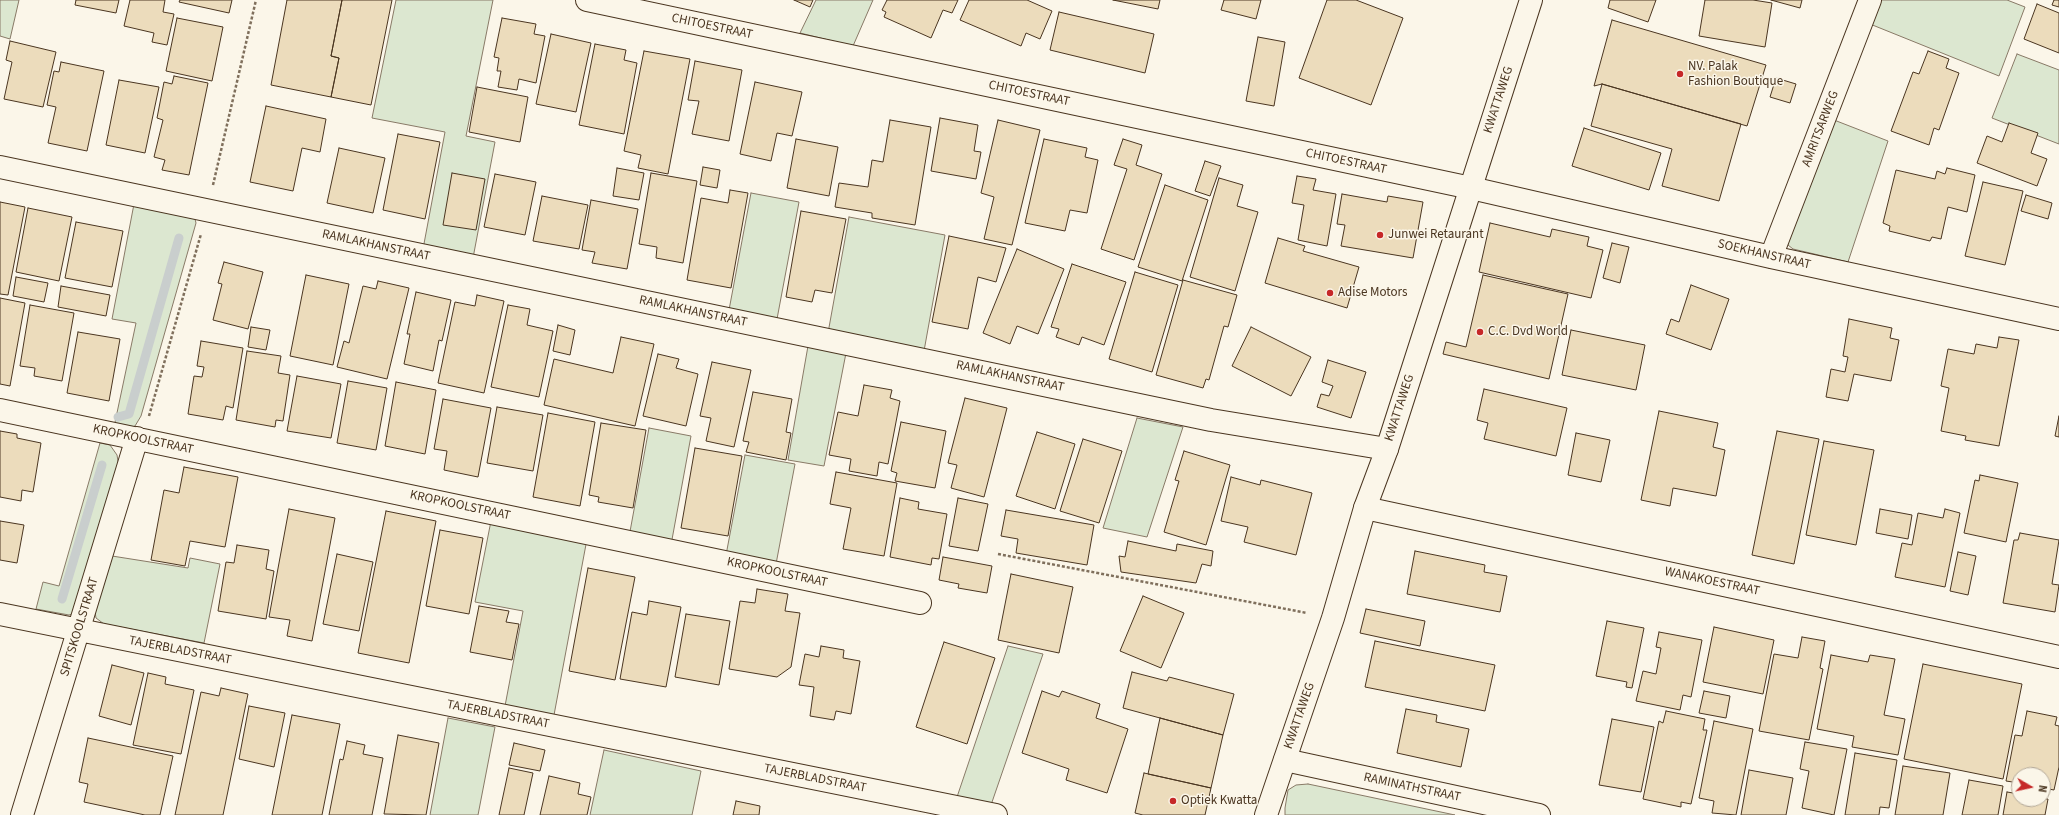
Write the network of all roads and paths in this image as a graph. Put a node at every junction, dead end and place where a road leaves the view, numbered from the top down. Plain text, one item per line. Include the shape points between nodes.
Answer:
1 (256, 0) edge
2 (587, 0) edge
3 (1531, 0) edge
4 (1870, 0) edge
5 (0, 167) edge
6 (1471, 188) junction
7 (207, 211) junction
8 (1771, 257) junction
9 (2059, 319) edge
10 (0, 410) edge
11 (140, 439) junction
12 (1387, 449) junction
13 (1365, 508) junction
14 (998, 554) dead end
15 (920, 603) dead end
16 (0, 614) edge
17 (1333, 618) junction
18 (79, 630) junction
19 (2059, 657) edge
20 (1285, 760) junction
21 (22, 815) edge
22 (996, 815) edge
23 (1266, 815) edge
24 (1539, 815) edge

1 - 7 path
2 - 6 street, CHITOESTRAAT
3 - 6 street, KWATTAWEG
4 - 8 street, AMRITSARWEG
5 - 7 street, RAMLAKHANSTRAAT
6 - 8 street, SOEKHANSTRAAT
6 - 12 street, KWATTAWEG
7 - 11 path
7 - 12 street, RAMLAKHANSTRAAT via 1211,420
8 - 9 street, SOEKHANSTRAAT
10 - 11 street, KROPKOOLSTRAAT
11 - 15 street, KROPKOOLSTRAAT
11 - 18 street, SPITSKOOLSTRAAT
12 - 13 street, KWATTAWEG
13 - 17 street, KWATTAWEG
13 - 19 street, WANAKOESTRAAT
14 - 17 path
16 - 18 street, TAJERBLADSTRAAT
17 - 20 street, KWATTAWEG
18 - 21 street, SPITSKOOLSTRAAT
18 - 22 street, TAJERBLADSTRAAT
20 - 23 street, KWATTAWEG
20 - 24 street, RAMINATHSTRAAT

